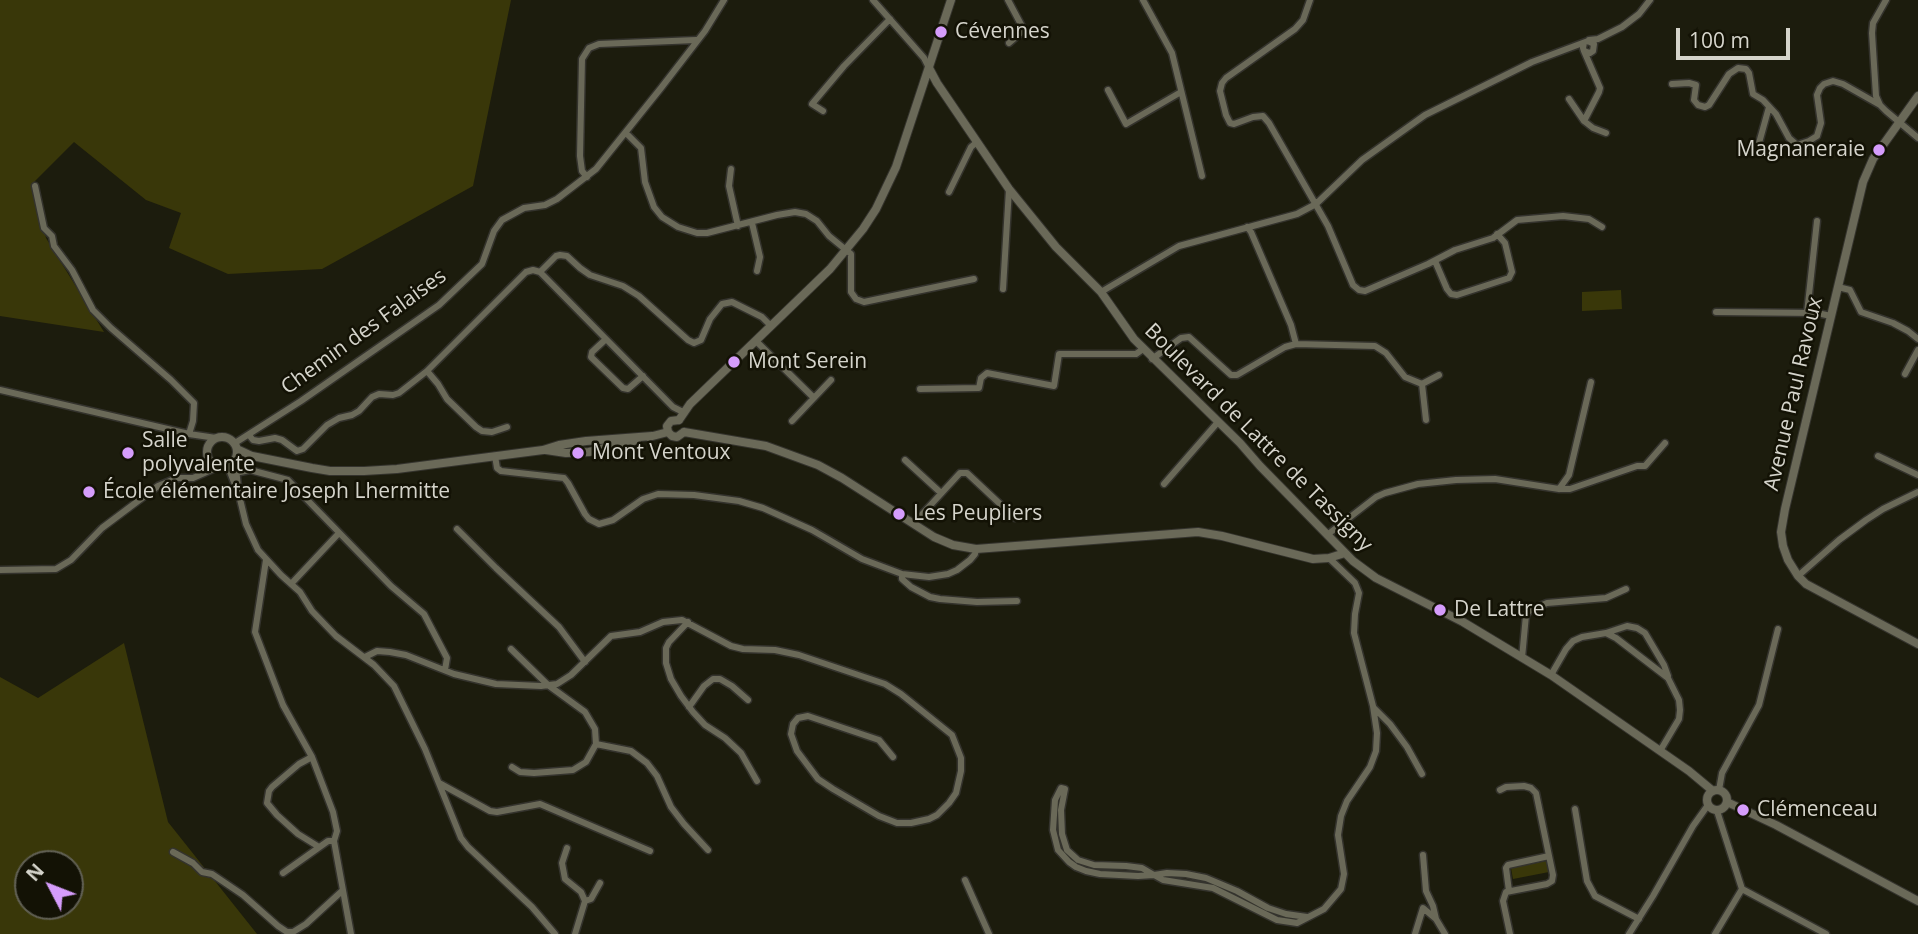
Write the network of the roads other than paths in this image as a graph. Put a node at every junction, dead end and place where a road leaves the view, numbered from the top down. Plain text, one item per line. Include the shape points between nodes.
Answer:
1 (724, 0) edge
2 (873, 0) edge
3 (951, 0) edge
4 (1008, 0) edge
5 (1143, 0) edge
6 (1310, 0) edge
7 (1650, 0) edge
8 (1886, 0) edge
9 (890, 19) junction
10 (696, 40) junction
11 (1009, 43) dead end
12 (1588, 47) junction
13 (929, 68) junction
14 (1672, 85) dead end
15 (1108, 90) dead end
16 (1181, 92) junction
17 (1918, 96) edge
18 (1569, 99) dead end
19 (1880, 105) junction
20 (1769, 107) junction
21 (823, 111) dead end
22 (1584, 121) junction
23 (1899, 122) junction
24 (625, 133) junction
25 (1606, 134) dead end
26 (1918, 138) edge
27 (977, 142) junction
28 (1759, 143) dead end
29 (731, 169) dead end
30 (1202, 176) dead end
31 (587, 177) junction
32 (35, 186) dead end
33 (1009, 189) junction
34 (949, 192) dead end
35 (1316, 204) junction
36 (1817, 221) dead end
37 (752, 223) junction
38 (738, 226) junction
39 (1247, 227) junction
40 (1602, 227) dead end
41 (1497, 234) junction
42 (846, 250) junction
43 (1436, 261) junction
44 (757, 271) dead end
45 (540, 272) junction
46 (974, 279) dead end
47 (1838, 287) junction
48 (1003, 289) dead end
49 (1101, 292) junction
50 (1716, 312) dead end
51 (1807, 313) junction
52 (1831, 316) junction
53 (771, 326) junction
54 (606, 338) junction
55 (1918, 339) edge
56 (756, 341) junction
57 (1296, 344) junction
58 (1143, 349) junction
59 (1918, 350) edge
60 (1152, 359) junction
61 (427, 371) junction
62 (1905, 374) dead end
63 (1439, 375) dead end
64 (643, 376) junction
65 (831, 380) dead end
66 (1591, 383) dead end
67 (1422, 384) junction
68 (920, 389) dead end
69 (0, 390) edge
70 (814, 398) junction
71 (681, 416) junction
72 (1426, 420) dead end
73 (792, 421) dead end
74 (1218, 422) junction
75 (507, 427) dead end
76 (668, 432) junction
77 (684, 432) junction
78 (189, 435) junction
79 (249, 435) junction
80 (212, 441) junction
81 (1665, 443) dead end
82 (236, 452) junction
83 (495, 456) junction
84 (1878, 456) dead end
85 (905, 460) dead end
86 (221, 469) junction
87 (1918, 475) edge
88 (1164, 484) dead end
89 (1559, 489) junction
90 (1918, 492) edge
91 (941, 493) junction
92 (1015, 518) dead end
93 (914, 523) junction
94 (457, 529) dead end
95 (339, 533) junction
96 (1327, 535) junction
97 (976, 549) junction
98 (1345, 553) junction
99 (1329, 558) junction
100 (266, 560) junction
101 (0, 570) edge
102 (902, 574) junction
103 (1798, 576) junction
104 (291, 584) junction
105 (1626, 589) dead end
106 (1017, 601) dead end
107 (688, 622) junction
108 (1777, 629) dead end
109 (1606, 633) junction
110 (1918, 644) edge
111 (511, 649) dead end
112 (365, 657) junction
113 (1522, 658) junction
114 (585, 662) junction
115 (445, 670) junction
116 (1551, 675) junction
117 (1668, 678) junction
118 (548, 685) junction
119 (748, 700) dead end
120 (1373, 706) junction
121 (689, 707) junction
122 (596, 744) junction
123 (1660, 751) junction
124 (312, 757) junction
125 (893, 757) dead end
126 (512, 767) dead end
127 (1422, 774) dead end
128 (757, 781) dead end
129 (439, 783) junction
130 (1500, 790) dead end
131 (1716, 791) junction
132 (1727, 802) junction
133 (1708, 805) junction
134 (1575, 809) dead end
135 (1717, 811) junction
136 (334, 841) junction
137 (319, 847) junction
138 (567, 848) dead end
139 (650, 850) dead end
140 (708, 850) dead end
141 (173, 852) dead end
142 (1423, 855) dead end
143 (1549, 856) junction
144 (283, 873) dead end
145 (1154, 875) junction
146 (965, 880) dead end
147 (600, 883) dead end
148 (1742, 888) junction
149 (342, 891) junction
150 (1509, 891) junction
151 (585, 901) junction
152 (1918, 901) edge
153 (1436, 919) junction
154 (1639, 919) junction
155 (351, 934) edge
156 (555, 934) edge
157 (575, 934) edge
158 (989, 934) edge
159 (1415, 934) edge
160 (1445, 934) edge
161 (1510, 934) edge
162 (1629, 934) edge
163 (1715, 934) edge
164 (1826, 934) edge

1 - 10 street, Chemin des Falaises
2 - 9 street
3 - 13 street
4 - 11 street via 1024,30
5 - 16 street via 1172,52
6 - 35 street via 1295,29 1226,78 1220,91 1230,122 1263,116 1269,123
7 - 12 street via 1622,27
8 - 19 street via 1872,33 1874,83
9 - 13 street
9 - 21 street via 813,104
10 - 24 street, Chemin des Falaises
10 - 31 street via 589,48 582,60 582,171
12 - 22 street via 1600,92
12 - 35 street via 1532,62 1425,115 1362,160
13 - 27 street, Boulevard de Lattre de Tassigny
13 - 42 street via 887,188
14 - 20 street via 1696,85 1694,100 1705,107 1728,74 1741,68 1749,73 1753,94
15 - 16 street via 1126,124
16 - 30 street
17 - 23 street, Avenue Paul Ravoux
18 - 22 street
19 - 20 street via 1843,83 1824,84 1817,94 1821,123 1817,136 1800,145 1789,138
19 - 23 street
20 - 28 street
22 - 25 street
23 - 26 street
23 - 47 street, Avenue Paul Ravoux via 1866,174
24 - 31 street, Chemin des Falaises
24 - 38 street via 641,148 648,194 662,217 697,233
27 - 33 street, Boulevard de Lattre de Tassigny
27 - 34 street
29 - 38 street via 729,186
31 - 79 street, Chemin des Falaises via 545,205 524,208 502,219 482,264 439,305
32 - 78 street via 44,228 93,310 194,403
33 - 48 street
33 - 49 street, Boulevard de Lattre de Tassigny via 1056,247
35 - 39 street
35 - 43 street via 1359,290
36 - 51 street
37 - 38 street
37 - 42 street via 795,212 806,214
37 - 44 street via 760,257
39 - 49 street via 1179,246
39 - 57 street
40 - 41 street via 1590,219 1563,216 1517,220
41 - 43 street
41 - 43 street via 1505,243 1512,272 1509,278 1451,294
42 - 46 street via 852,257 851,292 864,302
42 - 53 street
45 - 53 street via 556,257 567,256 590,275 639,296 694,343 701,340 722,304 732,302
45 - 54 street
45 - 61 street via 526,272
47 - 52 street, Avenue Paul Ravoux
47 - 55 street via 1853,293 1861,312 1893,323
49 - 58 street, Boulevard de Lattre de Tassigny
50 - 51 street
51 - 52 street
52 - 103 street, Avenue Paul Ravoux via 1782,526 1785,553
53 - 56 street
54 - 64 street
54 - 64 street via 591,357 623,388
56 - 70 street
56 - 71 street
57 - 60 street via 1237,375 1231,375 1189,337
57 - 67 street via 1375,345 1405,377
58 - 60 street, Boulevard de Lattre de Tassigny
58 - 68 street via 1136,354 1059,354 1054,386 987,373 979,387
59 - 62 street
60 - 74 street, Boulevard de Lattre de Tassigny
61 - 75 street via 476,427 492,432
61 - 79 street via 399,393 372,397 359,411 327,425 303,449 297,451 275,438 253,440
63 - 67 street
64 - 71 street
65 - 70 street
66 - 89 street via 1569,475
67 - 72 street
69 - 78 street
70 - 73 street
71 - 76 street via 671,421
71 - 77 street
74 - 88 street
74 - 96 street, Boulevard de Lattre de Tassigny
76 - 77 street via 674,437
76 - 83 street
77 - 93 street via 794,456 842,478
78 - 80 street
79 - 82 street, Chemin des Falaises
80 - 82 street via 224,437
80 - 86 street via 207,455
81 - 89 street via 1645,466
82 - 83 street via 346,471
82 - 86 street
83 - 102 street via 501,471 564,478 585,514 599,524 658,494 717,497 763,508 862,559
84 - 87 street
85 - 91 street
86 - 95 street via 286,478
86 - 100 street via 239,495 250,534
86 - 101 street via 158,486 102,527 56,569
89 - 96 street via 1495,480 1418,484 1385,492
90 - 103 street via 1866,520
91 - 92 street via 960,473 967,473
91 - 93 street
93 - 97 street via 940,540
94 - 114 street via 559,627
95 - 104 street
95 - 115 street via 425,614 447,658
96 - 98 street, Boulevard de Lattre de Tassigny
97 - 99 street via 1198,532 1313,559
97 - 102 street via 970,560 948,574
98 - 99 street
98 - 113 street, Boulevard de Lattre de Tassigny via 1376,578 1464,622
99 - 120 street, Boulevard de Lattre de Tassigny via 1357,587 1354,633
100 - 104 street
100 - 124 street via 255,632 283,705
102 - 106 street via 911,587 930,597
103 - 110 street
104 - 112 street via 336,636
105 - 113 street via 1606,598 1547,603 1530,610
107 - 114 street via 669,621 611,636
107 - 121 street via 667,645 665,658 671,679
107 - 125 street via 731,646 799,655 885,684 901,694 951,735 961,758 956,793 929,819 897,823 879,816 818,779 791,739 793,724 808,716 879,740
108 - 131 street via 1759,705
109 - 116 street via 1573,641
109 - 117 street
109 - 117 street via 1627,626 1645,633
111 - 118 street
112 - 115 street via 377,651 390,652
112 - 129 street via 394,686
113 - 116 street, Boulevard de Lattre de Tassigny
114 - 118 street via 557,684
115 - 118 street via 495,684
116 - 123 street, Boulevard de Lattre de Tassigny
117 - 123 street via 1681,710
118 - 122 street via 585,712 595,729
119 - 121 street via 732,686 713,679
120 - 127 street, Boulevard de Lattre de Tassigny via 1407,747
120 - 145 street, Boulevard de Lattre de Tassigny via 1376,751 1341,816 1338,835 1344,874 1341,889 1324,909 1307,917 1286,914 1206,878
121 - 128 street via 741,753
122 - 126 street via 586,762 573,770 534,773
122 - 140 street via 631,751 646,763 671,807
123 - 131 street, Boulevard de Lattre de Tassigny
124 - 136 street via 333,812
124 - 137 street via 272,787 267,803 298,834
129 - 139 street via 488,810 540,804
129 - 156 street via 461,838
130 - 143 street via 1524,786 1536,793
131 - 132 street via 1725,794
131 - 133 street via 1707,799
132 - 135 street
132 - 152 street
133 - 135 street
133 - 154 street
134 - 154 street via 1587,881 1595,895
135 - 148 street
136 - 137 street
136 - 149 street
137 - 144 street
138 - 151 street via 562,863 565,879
141 - 149 street via 233,888 287,932 306,924
142 - 153 street via 1426,891
143 - 150 street via 1508,865
143 - 150 street via 1552,881
145 - 145 street via 1134,867 1094,865 1073,856 1062,834 1065,789 1061,788 1055,800 1053,830 1058,850 1069,862 1100,874
146 - 158 street
147 - 151 street
148 - 163 street
148 - 164 street
149 - 155 street
150 - 161 street via 1503,901
151 - 157 street
153 - 159 street via 1423,908
153 - 160 street
154 - 162 street

